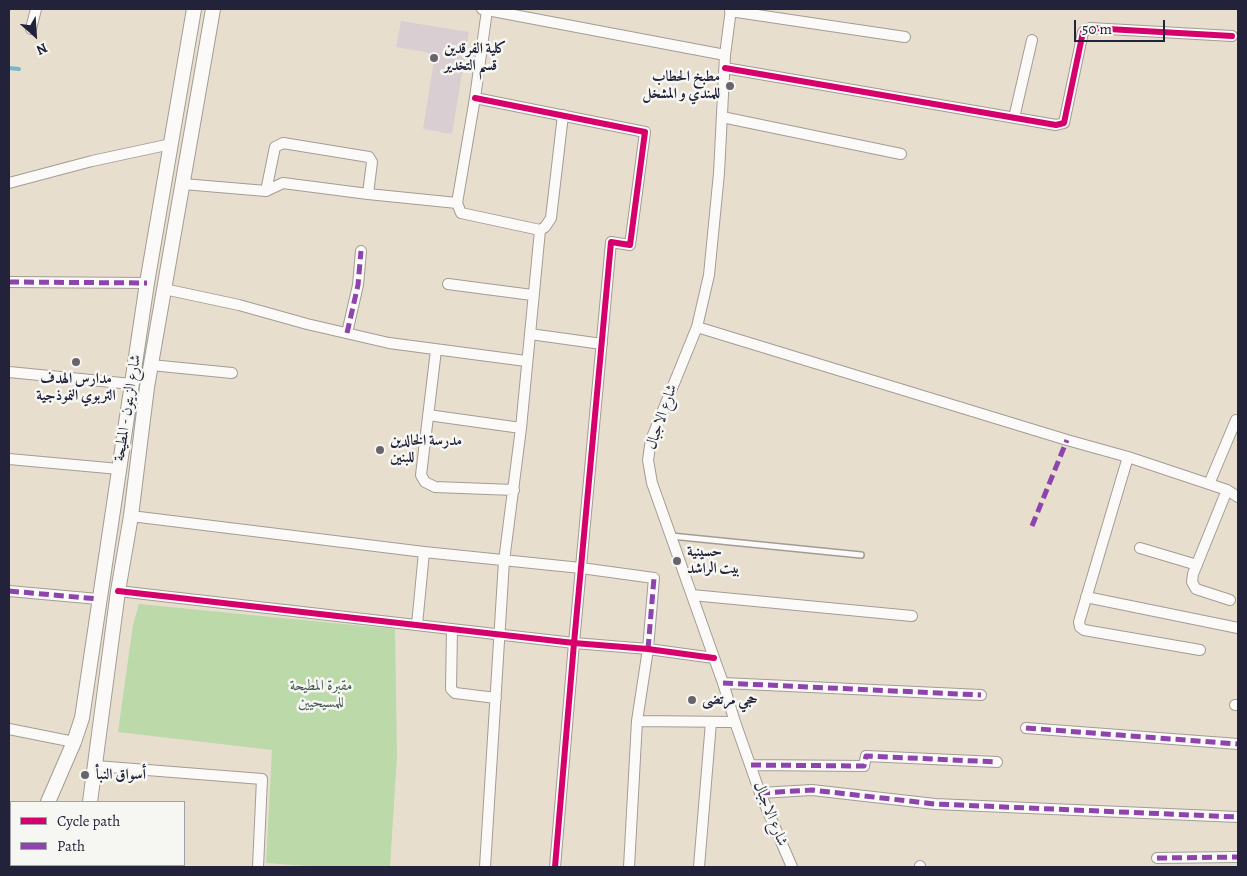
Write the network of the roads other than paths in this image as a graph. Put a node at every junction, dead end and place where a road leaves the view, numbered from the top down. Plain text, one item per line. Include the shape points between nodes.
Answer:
1 (36, 9) edge
2 (194, 9) edge
3 (213, 9) edge
4 (484, 9) edge
5 (503, 10) edge
6 (730, 10) edge
7 (30, 30) dead end
8 (1232, 36) dead end
9 (905, 37) dead end
10 (1032, 40) dead end
11 (725, 55) junction
12 (725, 68) junction
13 (475, 98) junction
14 (563, 116) junction
15 (722, 118) junction
16 (1014, 118) junction
17 (171, 144) junction
18 (901, 154) dead end
19 (9, 183) edge
20 (182, 184) junction
21 (266, 191) junction
22 (368, 194) junction
23 (457, 203) junction
24 (540, 230) junction
25 (361, 252) dead end
26 (9, 282) edge
27 (147, 283) junction
28 (448, 284) dead end
29 (164, 289) junction
30 (532, 295) junction
31 (697, 327) junction
32 (347, 333) junction
33 (530, 334) junction
34 (602, 344) junction
35 (436, 350) junction
36 (526, 361) junction
37 (151, 365) junction
38 (9, 372) edge
39 (232, 373) dead end
40 (132, 384) junction
41 (428, 415) junction
42 (1236, 420) dead end
43 (521, 428) junction
44 (1128, 457) junction
45 (9, 459) edge
46 (119, 469) junction
47 (1209, 484) junction
48 (514, 490) junction
49 (1227, 490) junction
50 (1238, 497) edge
51 (131, 516) junction
52 (670, 536) junction
53 (1140, 548) dead end
54 (424, 552) junction
55 (861, 555) dead end
56 (504, 561) junction
57 (1197, 565) junction
58 (581, 568) junction
59 (9, 591) edge
60 (118, 591) junction
61 (692, 595) junction
62 (1086, 597) junction
63 (98, 599) junction
64 (1230, 600) dead end
65 (912, 616) dead end
66 (416, 625) junction
67 (1238, 628) edge
68 (452, 629) junction
69 (500, 634) junction
70 (574, 642) junction
71 (648, 649) junction
72 (1200, 650) dead end
73 (714, 658) junction
74 (722, 683) junction
75 (981, 694) dead end
76 (496, 698) junction
77 (637, 722) junction
78 (711, 722) junction
79 (735, 722) junction
80 (1026, 728) dead end
81 (9, 729) edge
82 (74, 742) junction
83 (1238, 744) edge
84 (997, 762) dead end
85 (751, 765) junction
86 (96, 766) junction
87 (760, 793) junction
88 (48, 801) edge
89 (90, 801) edge
90 (1238, 817) edge
91 (1238, 857) edge
92 (1157, 858) dead end
93 (112, 866) edge
94 (129, 867) edge
95 (258, 867) edge
96 (485, 867) edge
97 (555, 867) edge
98 (629, 867) edge
99 (699, 867) edge
100 (792, 867) edge

1 - 7 street
2 - 17 main road, شارع الزيتون - المطيحة
3 - 20 main road, شارع الزيتون - المطيحة
4 - 5 street
4 - 13 street
5 - 11 street
6 - 9 street
6 - 11 street, شارع الاجبال
8 - 16 street via 1090,28 1083,32 1064,123 1056,125
10 - 16 street
11 - 12 street, شارع الاجبال
12 - 15 street, شارع الاجبال
12 - 16 street
13 - 14 street
13 - 23 street
14 - 24 street via 551,218
14 - 34 street via 644,132 630,245 611,242
15 - 18 street
15 - 31 street, شارع الاجبال via 709,275
17 - 19 street
17 - 27 main road, شارع الزيتون - المطيحة
20 - 21 street
20 - 29 main road, شارع الزيتون - المطيحة
21 - 22 street via 283,183
21 - 22 street via 276,147 282,143 369,157 372,162
22 - 23 street
23 - 24 street via 461,213
24 - 30 street
25 - 32 street via 358,285
26 - 27 street
27 - 40 main road, شارع الزيتون - المطيحة
28 - 30 street
29 - 32 street
29 - 37 main road, شارع الزيتون - المطيحة
30 - 33 street
31 - 44 street
31 - 52 street, شارع الاجبال via 651,440 648,460 652,483
32 - 35 street
33 - 34 street
33 - 36 street
34 - 58 street
35 - 36 street
35 - 41 street
36 - 43 street
37 - 39 street
37 - 51 main road, شارع الزيتون - المطيحة
38 - 40 street
40 - 46 main road, شارع الزيتون - المطيحة
41 - 43 street
41 - 48 street via 421,475 425,482 435,487
42 - 47 street
43 - 48 street
44 - 47 street
44 - 62 street
45 - 46 street
46 - 63 main road, شارع الزيتون - المطيحة
47 - 49 street
48 - 56 street
49 - 50 street
49 - 57 street
51 - 54 street
51 - 60 main road, شارع الزيتون - المطيحة
52 - 55 lane
52 - 61 street, شارع الاجبال
53 - 57 street
54 - 56 street
54 - 66 street
56 - 58 street
56 - 69 street
57 - 64 street via 1192,582 1196,589
58 - 70 street
58 - 71 street via 654,578
59 - 63 street
60 - 66 street
60 - 86 main road, شارع الزيتون - المطيحة
61 - 65 street
61 - 73 street, شارع الاجبال
62 - 67 street
62 - 72 street via 1079,622 1084,630
63 - 82 main road, شارع الزيتون - المطيحة via 82,718
66 - 68 street
68 - 69 street
68 - 76 street via 450,689 456,693
69 - 70 street
69 - 76 street
70 - 71 street
70 - 97 street
71 - 73 street
71 - 77 street
73 - 74 street, شارع الاجبال
74 - 75 street
74 - 79 street, شارع الاجبال
76 - 96 street
77 - 78 street
77 - 98 street
78 - 79 street
78 - 99 street
79 - 85 street, شارع الاجبال
80 - 83 street
81 - 82 street
82 - 88 main road, شارع الزيتون - المطيحة
84 - 85 street via 866,756 864,766
85 - 87 street, شارع الاجبال
86 - 89 main road, شارع الزيتون - المطيحة
86 - 95 street via 262,779
87 - 90 street via 812,790 935,804
87 - 100 street, شارع الاجبال
91 - 92 street
93 - 94 street

